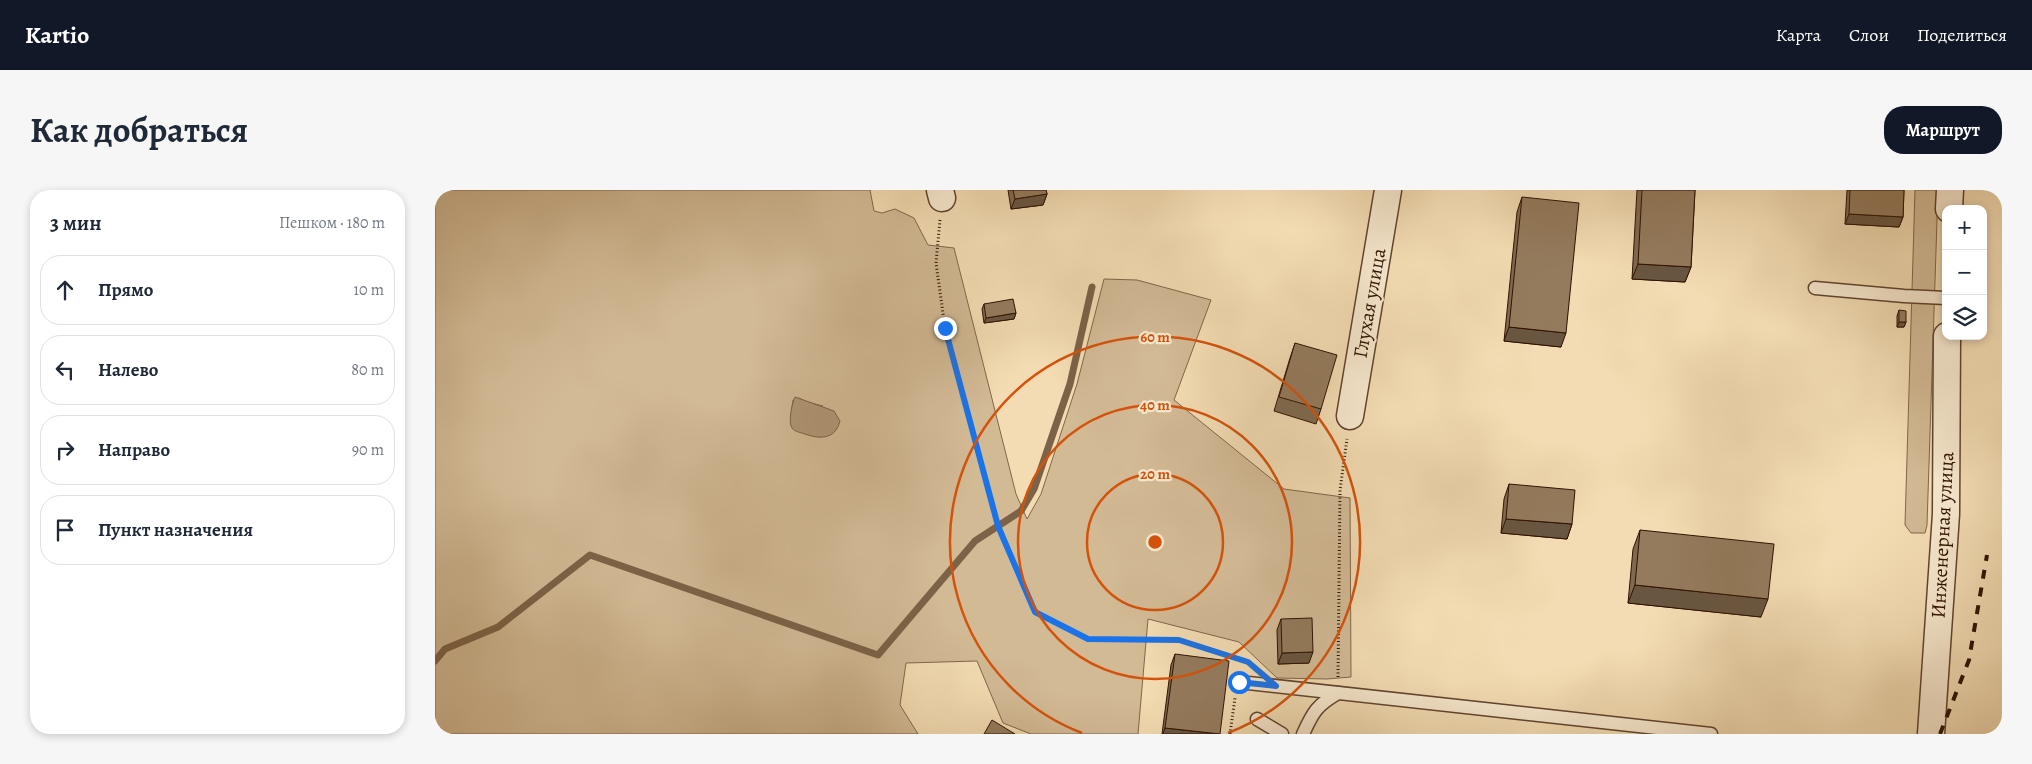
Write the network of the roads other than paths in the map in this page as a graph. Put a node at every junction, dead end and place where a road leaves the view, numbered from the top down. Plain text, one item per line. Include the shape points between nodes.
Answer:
1 (1388, 190) edge
2 (1950, 190) edge
3 (1949, 205) edge
4 (1815, 288) dead end
5 (1942, 298) edge
6 (1947, 340) edge
7 (1350, 416) road end
8 (1239, 682) dead end
9 (1338, 693) junction
10 (1257, 719) dead end
11 (1668, 732) edge
12 (1282, 734) edge
13 (1303, 734) edge
14 (1711, 734) edge
15 (1931, 734) edge

1 - 7 street, Глухая улица
2 - 3 street
4 - 5 lane
6 - 15 street, Инженерная улица via 1946,514
8 - 9 lane
9 - 11 lane
9 - 13 lane via 1321,703
10 - 12 lane
11 - 14 lane

